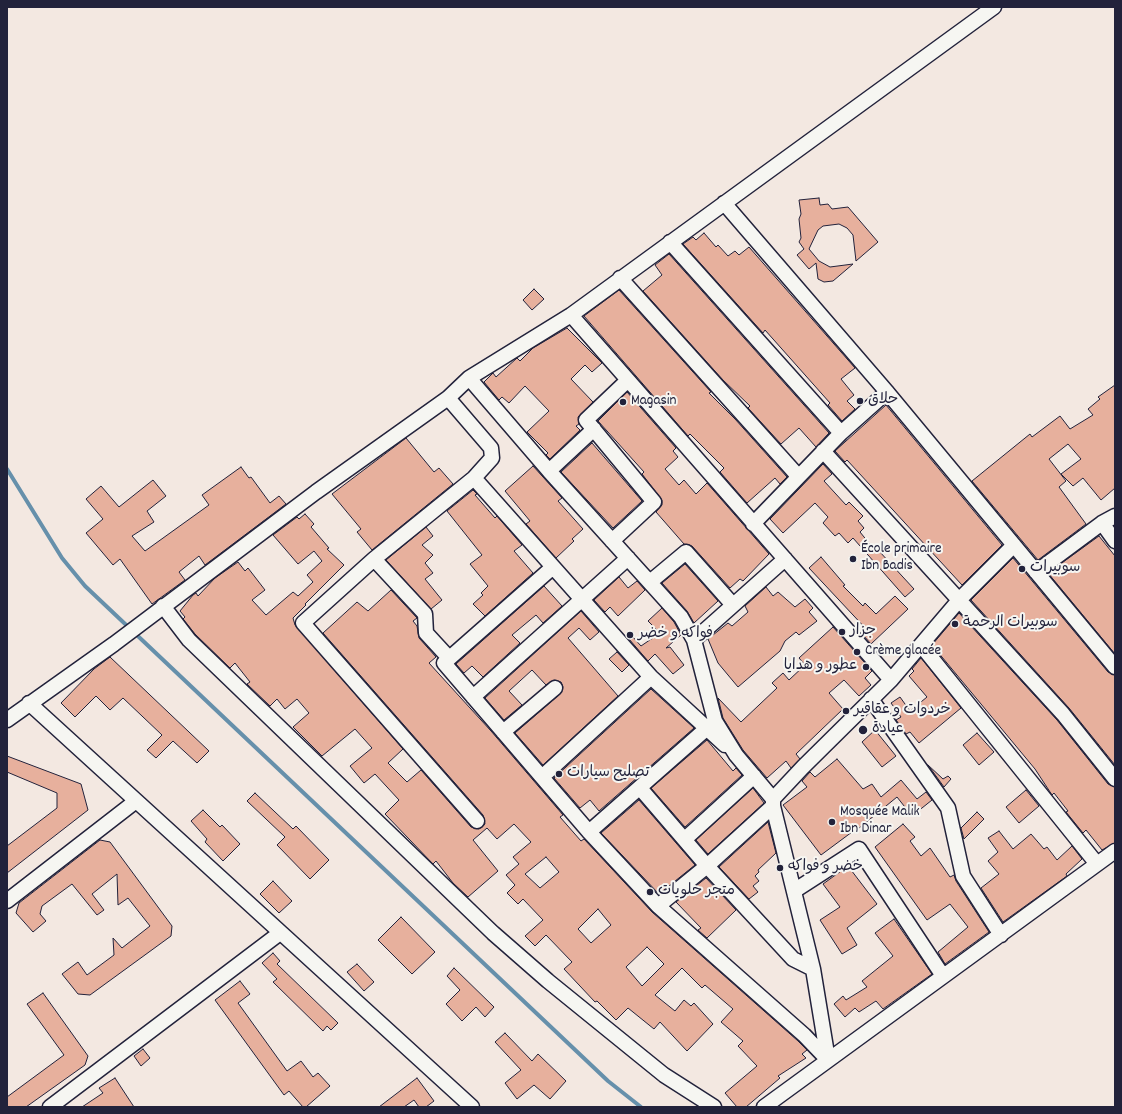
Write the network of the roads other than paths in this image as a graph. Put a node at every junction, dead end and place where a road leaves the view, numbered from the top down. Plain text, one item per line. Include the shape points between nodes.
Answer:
1 (994, 7) edge
2 (724, 203) junction
3 (670, 242) junction
4 (620, 278) junction
5 (570, 315) junction
6 (469, 378) junction
7 (628, 380) junction
8 (887, 392) junction
9 (448, 398) junction
10 (594, 429) junction
11 (841, 433) junction
12 (823, 450) junction
13 (549, 471) junction
14 (798, 476) junction
15 (474, 478) junction
16 (1115, 516) edge
17 (1102, 523) junction
18 (753, 524) junction
19 (612, 541) junction
20 (1115, 541) edge
21 (1014, 545) junction
22 (628, 558) junction
23 (374, 559) junction
24 (784, 559) junction
25 (553, 567) junction
26 (1036, 572) junction
27 (650, 582) junction
28 (960, 599) junction
29 (581, 600) junction
30 (733, 605) junction
31 (163, 606) junction
32 (694, 640) junction
33 (921, 645) junction
34 (449, 658) junction
35 (1115, 667) edge
36 (652, 677) junction
37 (891, 680) junction
38 (555, 688) dead end
39 (473, 697) junction
40 (871, 700) junction
41 (29, 703) junction
42 (7, 720) edge
43 (706, 729) junction
44 (504, 732) junction
45 (736, 755) junction
46 (754, 776) junction
47 (542, 777) junction
48 (1115, 779) edge
49 (640, 788) junction
50 (136, 801) junction
51 (773, 803) junction
52 (477, 821) dead end
53 (589, 832) junction
54 (684, 839) junction
55 (1115, 851) edge
56 (1097, 864) junction
57 (707, 866) junction
58 (794, 891) junction
59 (7, 901) edge
60 (658, 906) junction
61 (280, 932) junction
62 (1001, 934) junction
63 (813, 969) junction
64 (943, 976) junction
65 (828, 1060) junction
66 (50, 1107) edge
67 (472, 1107) edge
68 (714, 1107) edge
69 (764, 1107) edge

1 - 2 street
2 - 3 street
2 - 8 street
3 - 4 street
3 - 11 street
4 - 5 street
4 - 14 street
5 - 6 street
5 - 7 street
6 - 9 street
6 - 13 street
7 - 10 street via 586,420
7 - 18 street
8 - 11 street
8 - 21 street
9 - 15 street via 491,448 492,458
9 - 31 street
10 - 13 street
10 - 19 street via 654,502
11 - 12 street
12 - 14 street
12 - 28 street
13 - 19 street
14 - 18 street
15 - 23 street
15 - 25 street
16 - 17 street
17 - 20 street
17 - 26 street
18 - 24 street
19 - 22 street
21 - 26 street
21 - 28 street
22 - 27 street
22 - 29 street
23 - 34 street via 426,614 426,633
23 - 52 street via 303,623
24 - 30 street
24 - 37 street
25 - 29 street
25 - 34 street
26 - 35 street
27 - 30 street via 686,552
27 - 32 street via 681,617
28 - 33 street
28 - 48 street via 1063,714
29 - 36 street
29 - 39 street
30 - 32 street
31 - 41 street via 114,644
31 - 68 street via 189,640 493,933 664,1075
32 - 45 street via 715,721
33 - 37 street
33 - 56 street
34 - 39 street via 444,663
36 - 43 street
36 - 47 street
37 - 40 street
38 - 44 street
39 - 44 street
40 - 51 street via 802,767
40 - 62 street via 948,808 964,876
41 - 42 street
41 - 50 street
43 - 45 street
43 - 49 street
44 - 47 street
45 - 46 street
46 - 51 street
46 - 54 street
47 - 53 street
49 - 53 street
49 - 54 street
50 - 59 street
50 - 61 street
51 - 57 street
51 - 58 street
53 - 60 street
54 - 57 street
55 - 56 street
56 - 62 street
57 - 60 street
57 - 63 street via 793,959
58 - 63 street
58 - 64 street via 859,849
60 - 65 street via 804,1035
61 - 66 street
61 - 67 street
62 - 64 street
63 - 65 street
64 - 65 street
65 - 69 street

